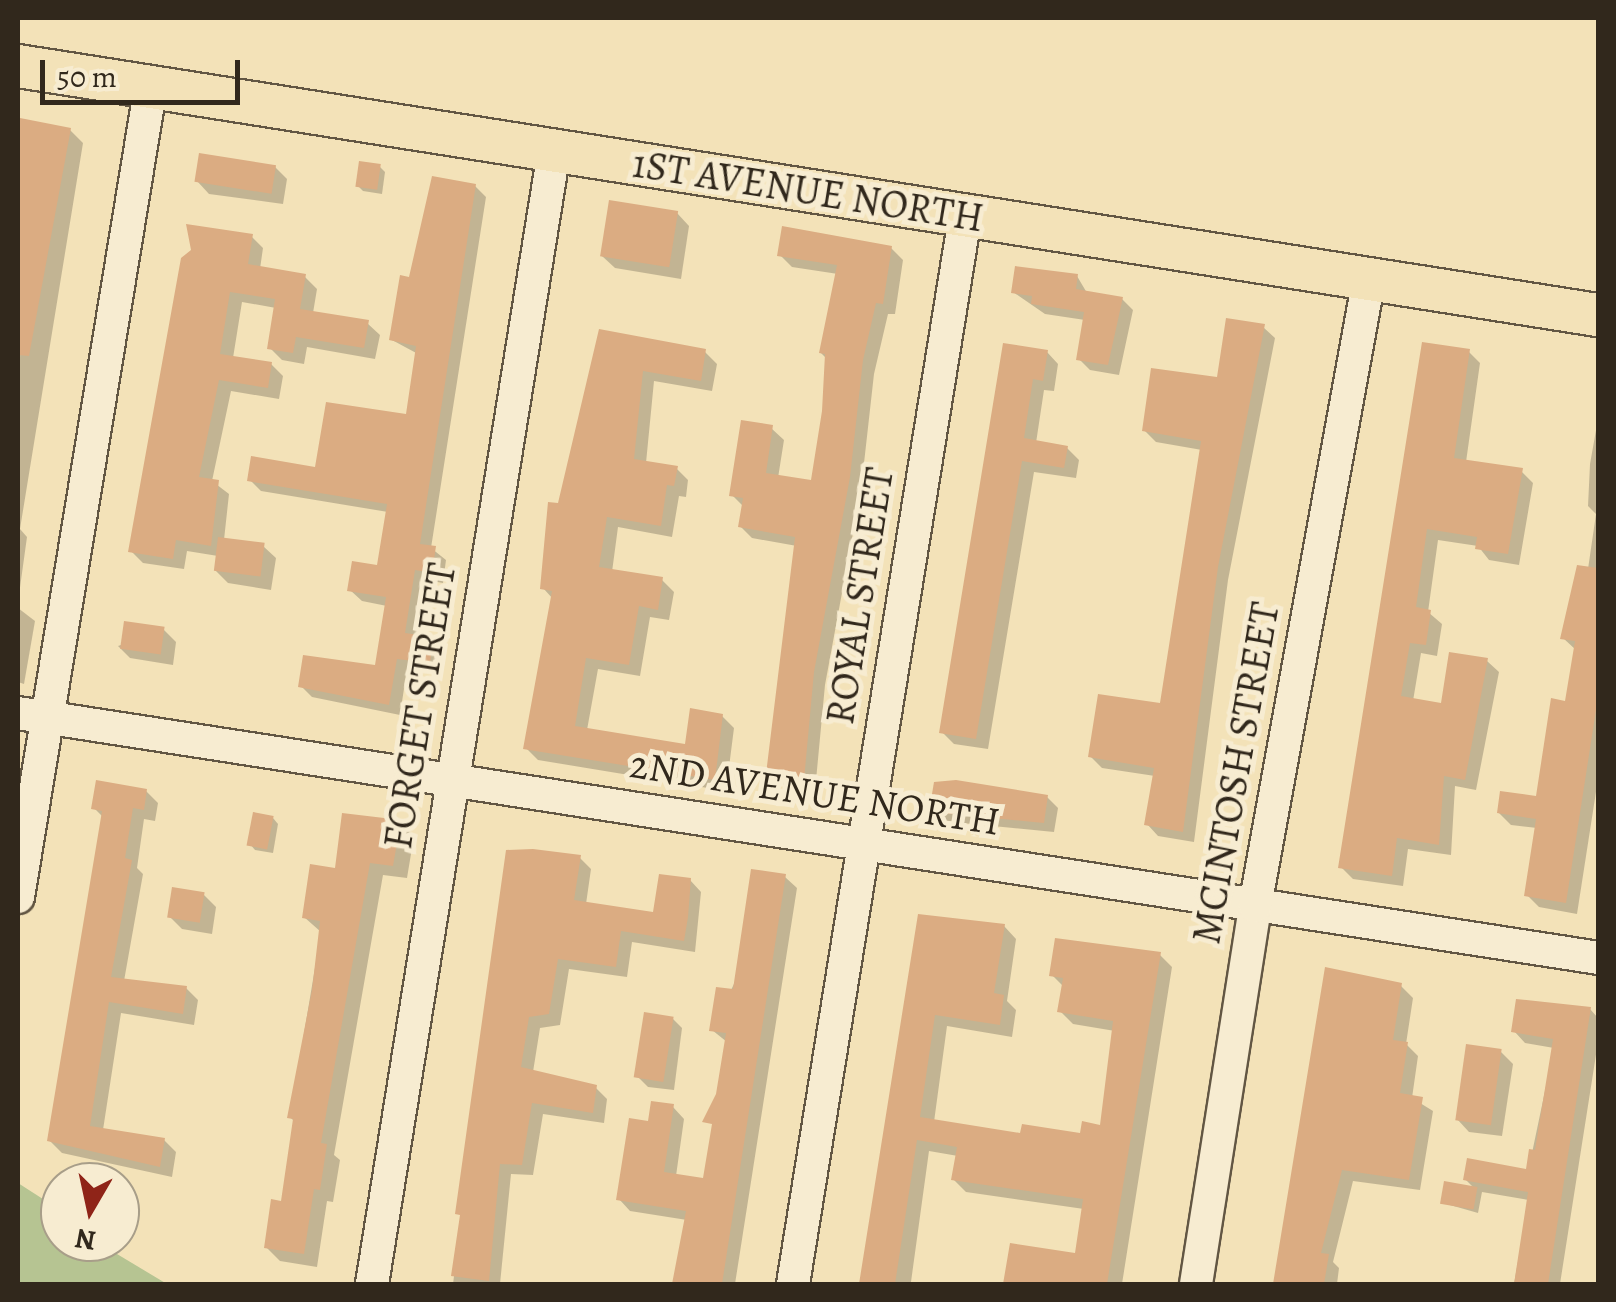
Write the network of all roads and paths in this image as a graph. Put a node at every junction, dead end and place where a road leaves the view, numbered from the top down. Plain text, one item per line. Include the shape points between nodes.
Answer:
1 (18, 66) edge
2 (151, 85) junction
3 (554, 151) junction
4 (965, 217) junction
5 (1369, 278) junction
6 (1598, 316) edge
7 (30, 715) edge
8 (452, 779) junction
9 (863, 842) junction
10 (18, 897) edge
11 (1255, 906) junction
12 (1598, 958) edge
13 (370, 1282) edge
14 (793, 1284) edge
15 (1196, 1284) edge

1 - 2 main road, 1ST AVENUE NORTH
2 - 3 main road, 1ST AVENUE NORTH
2 - 7 street
3 - 4 main road, 1ST AVENUE NORTH
3 - 8 street, FORGET STREET
4 - 5 main road, 1ST AVENUE NORTH
4 - 9 street, ROYAL STREET
5 - 6 main road, 1ST AVENUE NORTH
5 - 11 street, MCINTOSH STREET
7 - 8 street, 2ND AVENUE NORTH
7 - 10 street
8 - 9 street, 2ND AVENUE NORTH
8 - 13 street, FORGET STREET
9 - 11 street, 2ND AVENUE NORTH
9 - 14 street, ROYAL STREET
11 - 12 street, 2ND AVENUE NORTH
11 - 15 street, MCINTOSH STREET

